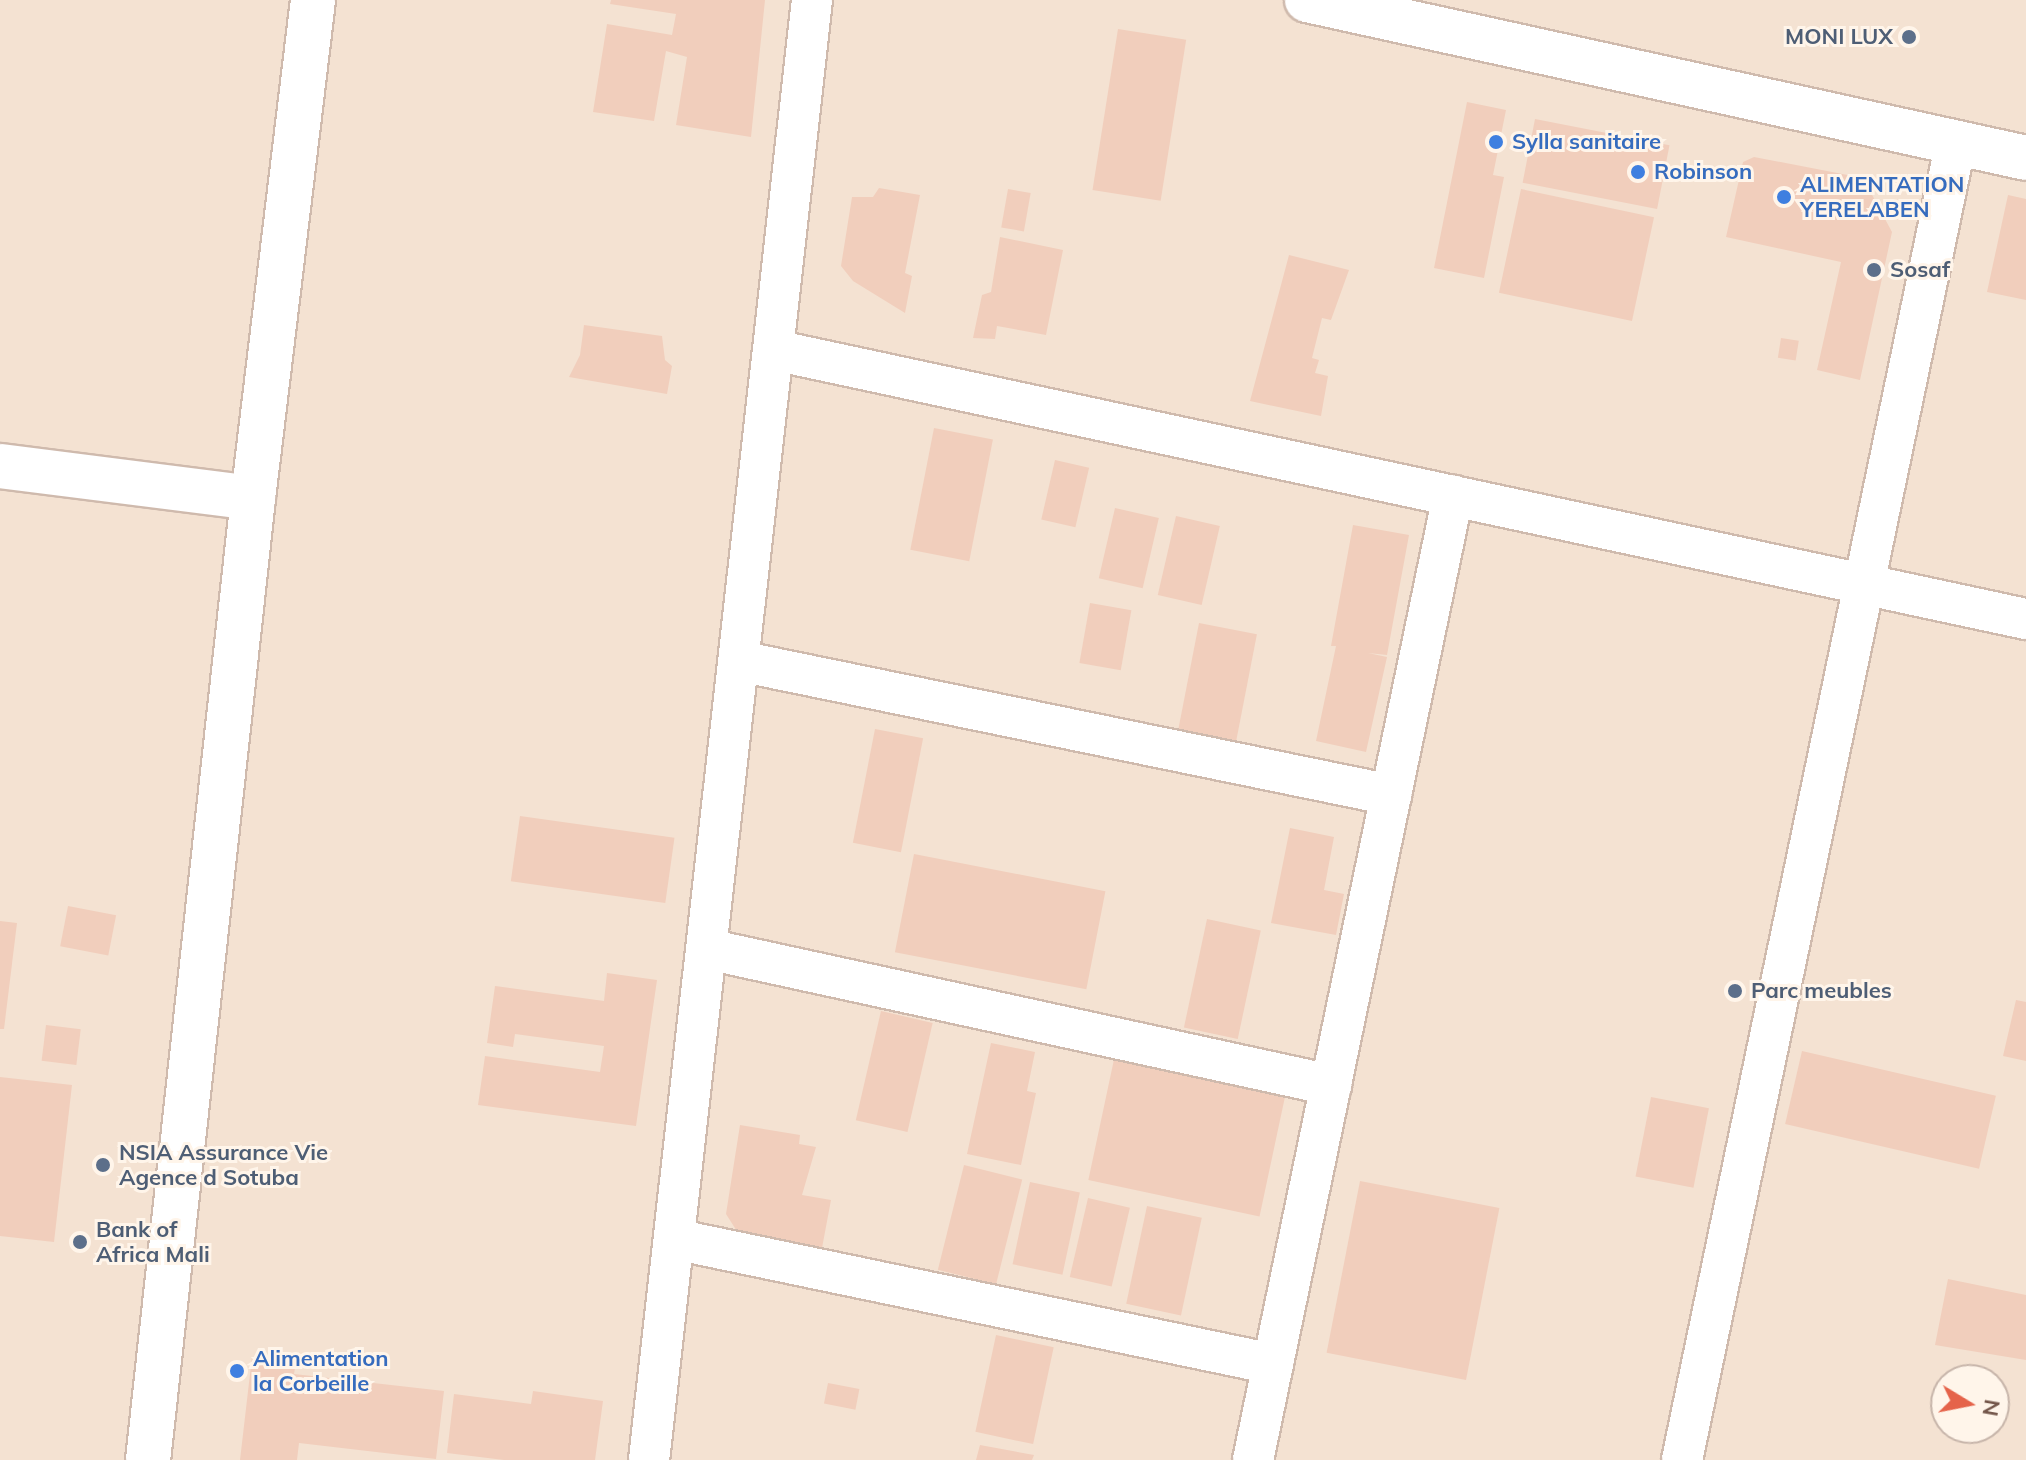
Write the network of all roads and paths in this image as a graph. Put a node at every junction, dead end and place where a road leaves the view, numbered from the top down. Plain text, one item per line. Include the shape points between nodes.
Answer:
1 (812, 0) edge
2 (1313, 1) edge
3 (309, 6) edge
4 (1956, 142) junction
5 (2026, 158) edge
6 (774, 350) junction
7 (0, 466) edge
8 (1453, 496) junction
9 (253, 498) junction
10 (1864, 584) junction
11 (2026, 619) edge
12 (739, 661) junction
13 (1391, 795) junction
14 (707, 949) junction
15 (1331, 1085) junction
16 (674, 1239) junction
17 (1273, 1364) junction
18 (148, 1460) edge
19 (649, 1460) edge
20 (1253, 1460) edge
21 (1682, 1460) edge

1 - 6 street
2 - 4 main road
3 - 9 main road
4 - 5 main road
4 - 10 street
6 - 8 street
6 - 12 street
7 - 9 main road
8 - 10 street
8 - 13 street
9 - 18 main road
10 - 11 street
10 - 21 street
12 - 13 street
12 - 14 street
13 - 15 street
14 - 15 street
14 - 16 street
15 - 17 street
16 - 17 street
16 - 19 street
17 - 20 street

